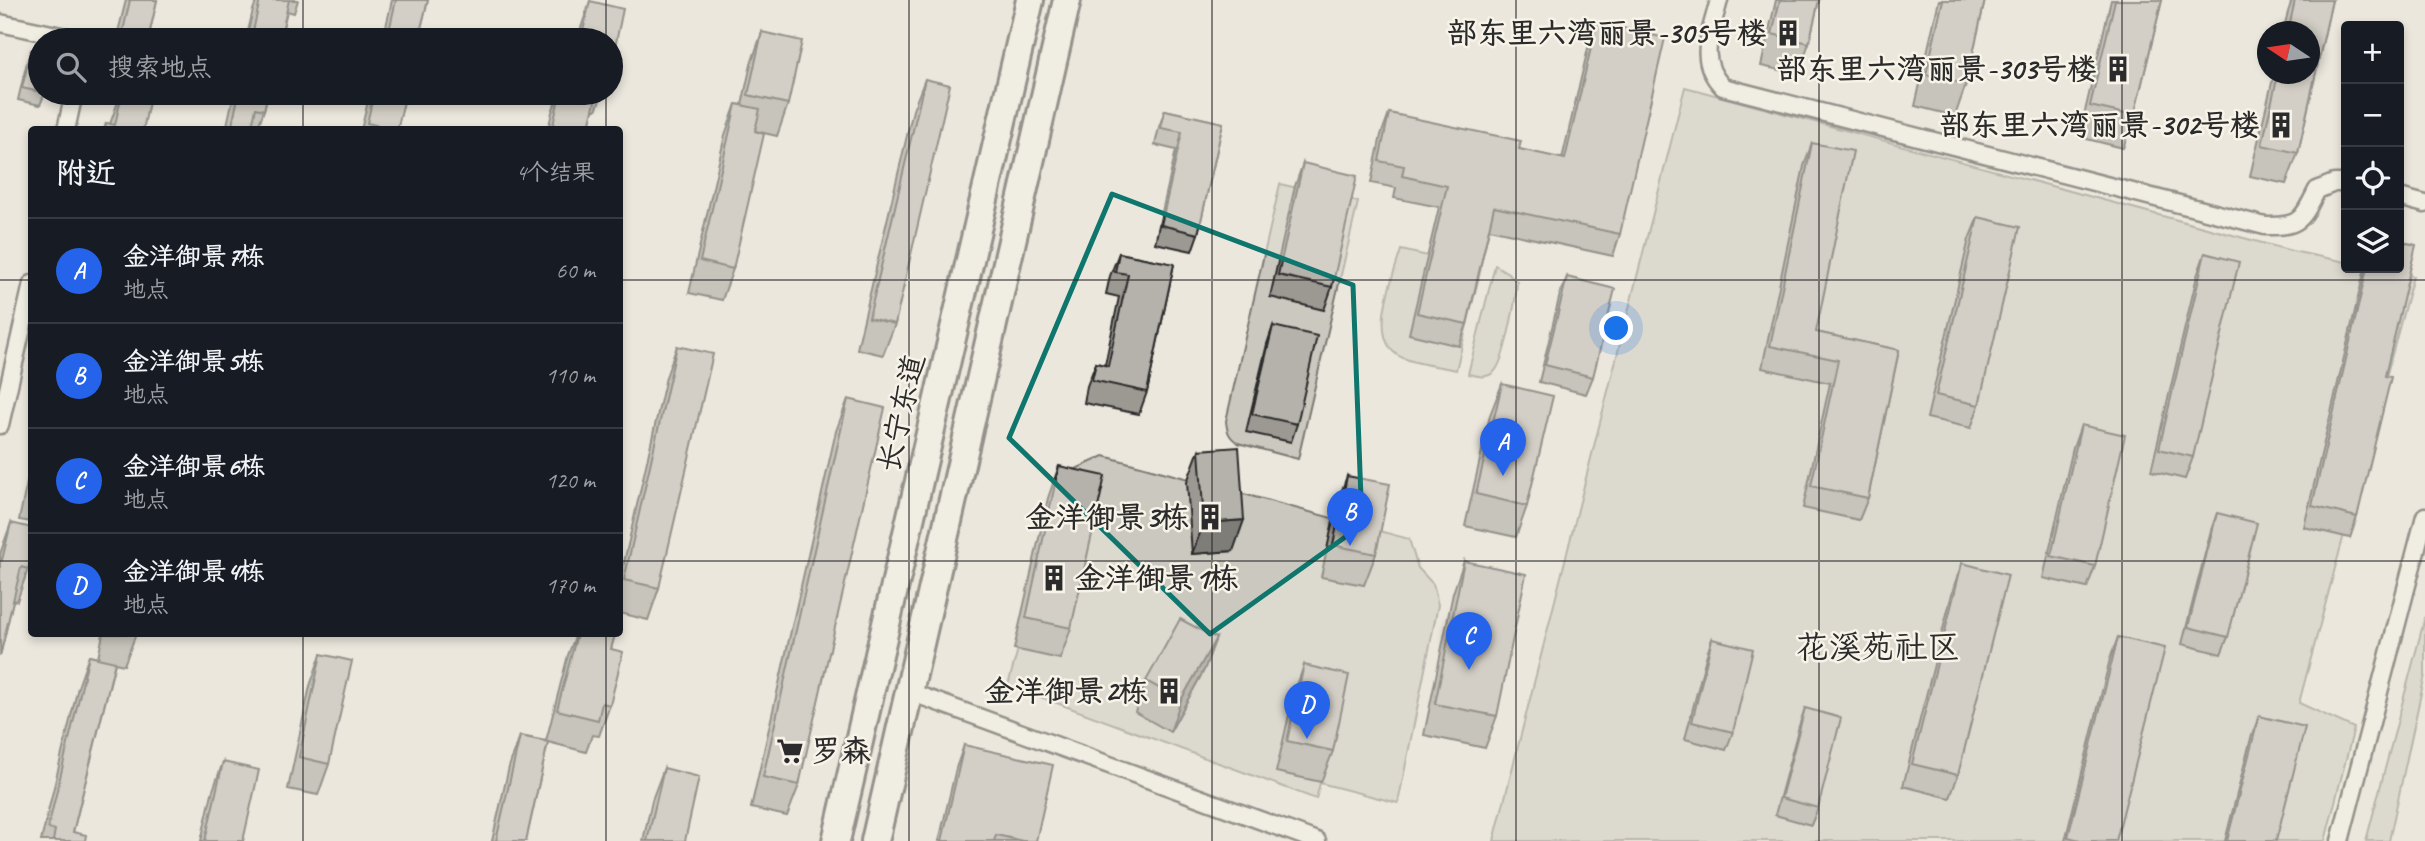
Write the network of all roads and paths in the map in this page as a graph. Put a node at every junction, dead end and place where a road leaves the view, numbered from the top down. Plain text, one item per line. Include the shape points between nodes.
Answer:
1 (1030, 0) edge
2 (1067, 0) edge
3 (1719, 0) edge
4 (0, 23) edge
5 (28, 29) edge
6 (71, 105) edge
7 (67, 126) edge
8 (2341, 183) edge
9 (2404, 198) edge
10 (2425, 204) edge
11 (28, 302) edge
12 (0, 425) edge
13 (2425, 516) edge
14 (910, 692) junction
15 (835, 841) edge
16 (875, 841) edge
17 (1317, 841) edge
18 (2340, 841) edge

1 - 15 main road, 长宁东道
2 - 14 main road
3 - 8 street via 1706,55 1711,76 1723,87 2265,226 2287,226 2304,216 2317,190
4 - 5 street
6 - 7 street
9 - 10 street
11 - 12 street
13 - 18 street
14 - 16 main road
14 - 17 street

